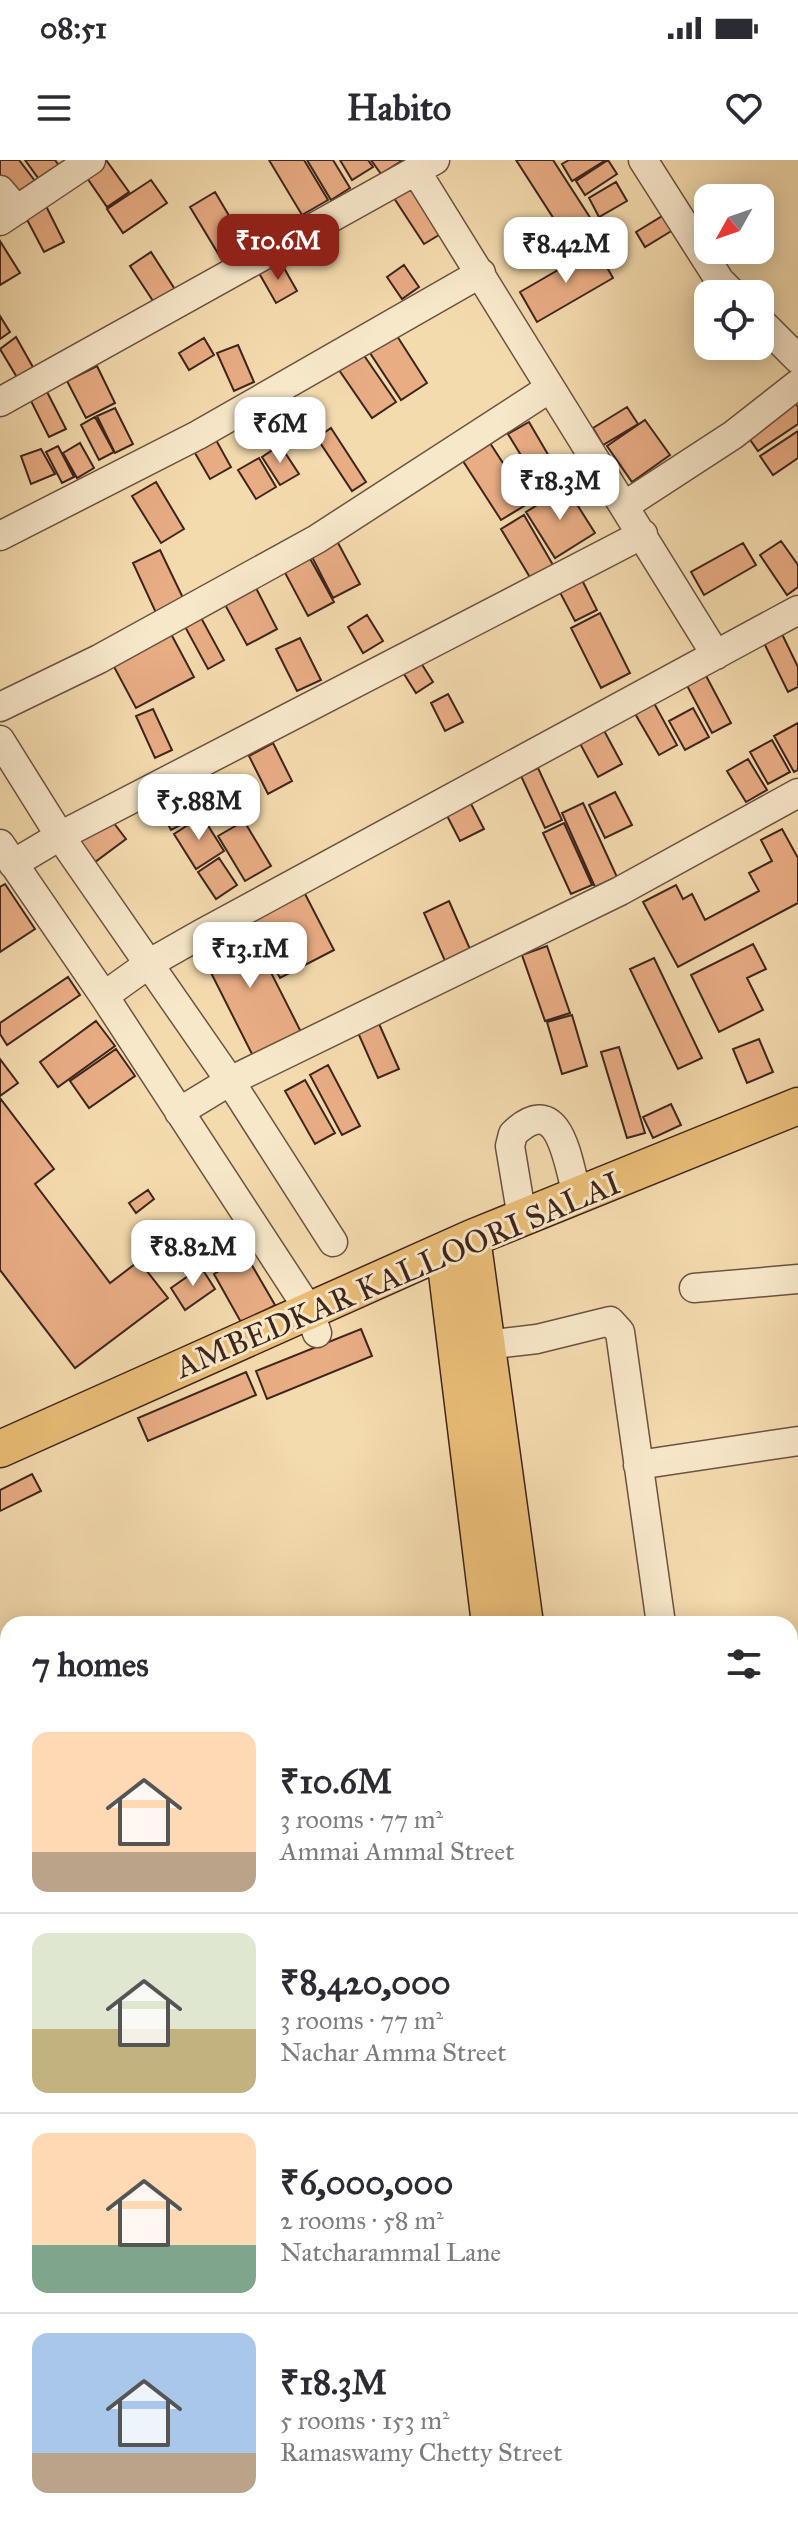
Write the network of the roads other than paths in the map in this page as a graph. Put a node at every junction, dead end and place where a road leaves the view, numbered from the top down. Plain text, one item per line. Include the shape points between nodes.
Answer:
1 (91, 160) edge
2 (643, 160) edge
3 (425, 166) edge
4 (6, 207) edge
5 (481, 273) junction
6 (722, 280) edge
7 (774, 335) edge
8 (798, 359) edge
9 (798, 384) edge
10 (550, 388) junction
11 (0, 402) edge
12 (624, 506) junction
13 (643, 534) junction
14 (0, 536) edge
15 (798, 610) edge
16 (716, 655) junction
17 (5, 694) edge
18 (0, 740) edge
19 (798, 793) edge
20 (60, 836) junction
21 (7, 854) edge
22 (150, 963) junction
23 (104, 996) junction
24 (230, 1081) junction
25 (798, 1106) edge
26 (179, 1112) junction
27 (798, 1131) edge
28 (577, 1195) junction
29 (522, 1218) junction
30 (333, 1242) dead end
31 (458, 1257) junction
32 (798, 1279) edge
33 (694, 1288) dead end
34 (313, 1321) junction
35 (486, 1345) junction
36 (798, 1441) edge
37 (0, 1449) edge
38 (638, 1465) junction
39 (0, 1471) edge
40 (489, 1616) edge
41 (524, 1616) edge
42 (660, 1616) edge

1 - 4 street
2 - 6 street
3 - 5 street
3 - 11 street
5 - 10 street
5 - 14 street via 198,435
7 - 8 street
9 - 12 street via 733,435
10 - 12 street
10 - 17 street via 317,539 99,659
12 - 13 street
13 - 16 street
13 - 20 street
15 - 16 street
16 - 22 street
18 - 20 street
19 - 24 street via 620,891
20 - 21 street
20 - 22 street
21 - 23 street
22 - 23 street
22 - 24 street
23 - 26 street
24 - 26 street
24 - 30 street
25 - 28 main road, AMBEDKAR KALLOORI SALAI
26 - 34 street
27 - 31 main road, AMBEDKAR KALLOORI SALAI
28 - 29 main road, AMBEDKAR KALLOORI SALAI
28 - 29 street via 559,1133 550,1121 539,1118 513,1134 510,1146
29 - 31 main road, AMBEDKAR KALLOORI SALAI
31 - 34 main road, AMBEDKAR KALLOORI SALAI
31 - 35 main road
31 - 40 main road
32 - 33 street
34 - 37 main road, AMBEDKAR KALLOORI SALAI
34 - 39 main road, AMBEDKAR KALLOORI SALAI
35 - 38 street via 610,1321 620,1332
35 - 41 main road
36 - 38 street
38 - 42 street

